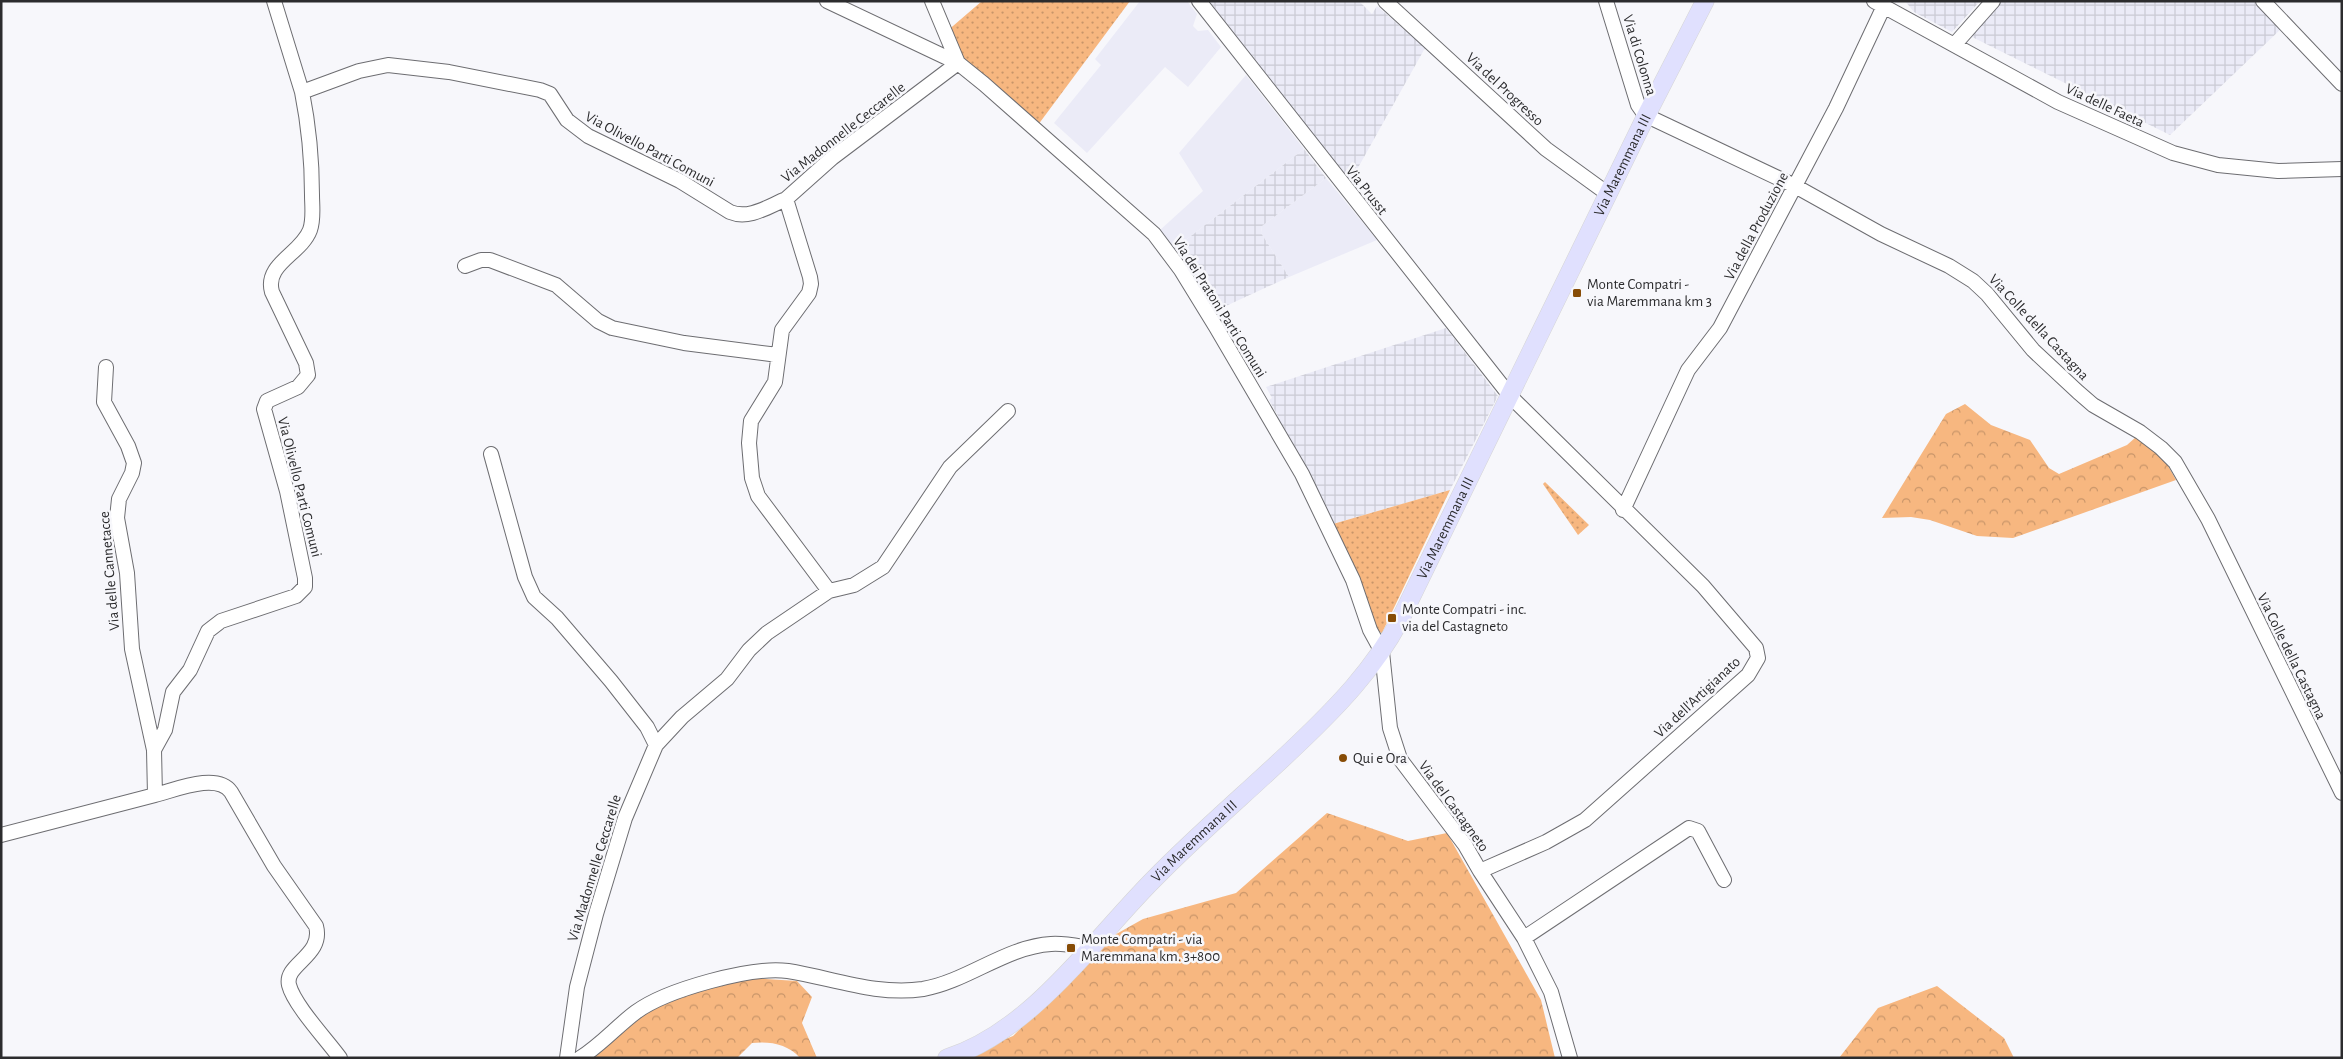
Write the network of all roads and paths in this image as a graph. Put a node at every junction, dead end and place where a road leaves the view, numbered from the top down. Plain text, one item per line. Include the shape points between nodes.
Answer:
1 (274, 1) edge
2 (827, 1) edge
3 (932, 1) edge
4 (1199, 1) edge
5 (1385, 1) edge
6 (1606, 1) edge
7 (1705, 1) edge
8 (1993, 1) edge
9 (2263, 1) edge
10 (1879, 4) edge
11 (1955, 44) junction
12 (958, 63) junction
13 (2342, 84) edge
14 (302, 92) junction
15 (1646, 116) junction
16 (2342, 160) edge
17 (2342, 169) edge
18 (2322, 170) junction
19 (1795, 186) junction
20 (1608, 194) junction
21 (786, 198) junction
22 (465, 266) dead end
23 (778, 355) junction
24 (106, 367) dead end
25 (1510, 397) junction
26 (1008, 411) dead end
27 (491, 454) dead end
28 (1623, 510) junction
29 (829, 591) junction
30 (1382, 652) junction
31 (656, 745) junction
32 (154, 750) junction
33 (2342, 793) edge
34 (154, 795) junction
35 (1, 835) edge
36 (1480, 871) junction
37 (1724, 880) dead end
38 (1524, 938) junction
39 (1089, 948) junction
40 (340, 1058) edge
41 (567, 1058) edge
42 (580, 1058) edge
43 (947, 1058) edge
44 (1570, 1058) edge

1 - 14 street
2 - 12 street, Via dei Pratoni Parti Comuni
3 - 12 street
4 - 25 street, Via Prusst
5 - 20 street, Via del Progresso via 1546,149
6 - 15 street, Via di Colonna via 1638,105
7 - 15 main road, Via Maremmana III
8 - 11 street
9 - 13 street
10 - 11 street, Via delle Faeta
10 - 19 street, Via della Produzione via 1836,108
11 - 18 street, Via delle Faeta via 2058,102 2173,153 2218,164 2278,171
12 - 21 street, Via Madonnelle Ceccarelle via 832,158
12 - 30 street, Via dei Pratoni Parti Comuni via 1148,229 1168,252 1310,488
14 - 21 street, Via Olivello Parti Comuni via 364,69 388,65 449,72 540,90 550,94 567,120 588,136 680,181 730,212 748,214
14 - 32 street, Via Olivello Parti Comuni via 311,146 311,227 304,240 274,270 270,285 306,363 308,375 298,386 267,401 264,409 289,499 305,586 296,596 221,621 209,630 190,670 173,692 165,730
15 - 19 street, Via Colle della Castagna
15 - 20 main road, Via Maremmana III
16 - 18 street
17 - 18 street, Via delle Faeta
19 - 28 street, Via della Produzione via 1720,328 1688,370
19 - 33 street, Via Colle della Castagna via 1973,281 2034,350 2072,387 2093,405 2162,448 2175,462 2208,519
20 - 25 main road, Via Maremmana III
21 - 23 street, Via Madonnelle Ceccarelle via 811,284 806,297 782,330
22 - 23 street via 490,260 548,282 566,293 598,322 612,328 684,343
23 - 29 street, Via Madonnelle Ceccarelle via 775,382 753,417 749,430 753,483 760,501
24 - 32 street, Via delle Cannetacce via 104,402 134,463 119,500 117,518 127,573 132,649
25 - 28 street, Via dell'Artigianato
25 - 30 main road, Via Maremmana III
26 - 29 street, Via Madonnelle Ceccarelle via 950,467 885,565 854,585
27 - 31 street via 532,594 557,618 614,685 649,730
28 - 36 street, Via dell'Artigianato via 1703,586 1756,648 1758,658 1748,675 1585,820
29 - 31 street, Via Madonnelle Ceccarelle via 762,637 727,679 682,717
30 - 36 street, Via del Castagneto via 1390,728 1400,759 1465,845
30 - 39 main road, Via Maremmana III via 1338,706 1153,879
31 - 41 street, Via Madonnelle Ceccarelle via 625,818 596,914 576,987
32 - 34 street, Via Olivello Parti Comuni
34 - 35 street
34 - 40 street via 211,782 221,783 231,792 274,866 316,926 316,944 292,973 289,984 296,1000
36 - 38 street, Via del Castagneto
37 - 38 street via 1698,831 1689,828
38 - 44 street, Via del Castagneto via 1551,992
39 - 42 street via 1062,944 1037,946 946,982 908,990 856,985 782,971 741,975 653,1002
39 - 43 main road, Via Maremmana III via 1009,1026 981,1044

